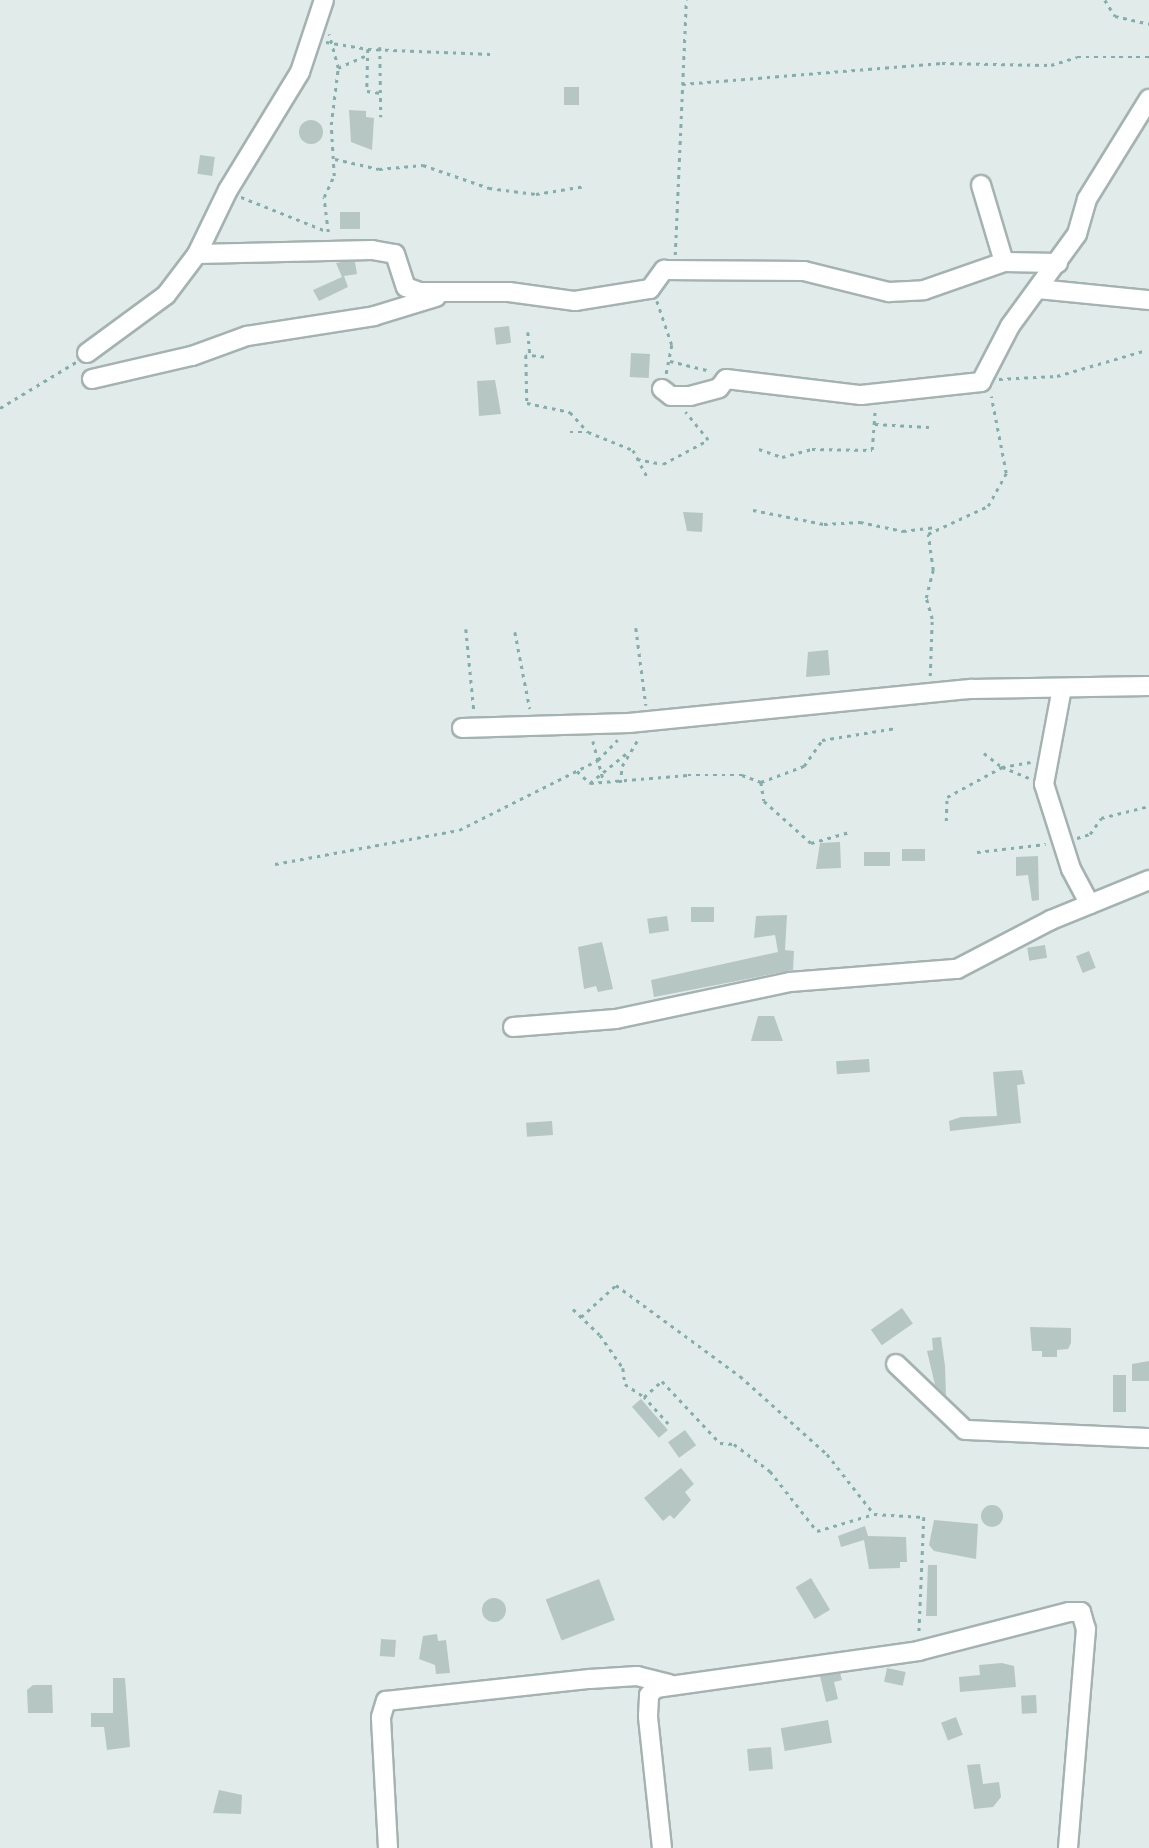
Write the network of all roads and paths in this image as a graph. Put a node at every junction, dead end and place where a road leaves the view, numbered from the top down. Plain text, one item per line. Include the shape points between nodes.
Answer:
1 (686, 0) edge
2 (1105, 0) edge
3 (323, 6) edge
4 (1149, 24) edge
5 (313, 37) junction
6 (333, 44) junction
7 (380, 47) junction
8 (368, 49) junction
9 (491, 54) dead end
10 (368, 55) junction
11 (1149, 57) edge
12 (338, 68) junction
13 (682, 84) junction
14 (381, 93) junction
15 (1149, 99) edge
16 (381, 117) dead end
17 (335, 159) junction
18 (981, 185) dead end
19 (585, 186) dead end
20 (228, 190) junction
21 (328, 232) junction
22 (340, 251) junction
23 (197, 254) junction
24 (1004, 262) junction
25 (1058, 263) junction
26 (673, 269) junction
27 (407, 286) junction
28 (650, 289) junction
29 (1038, 289) junction
30 (450, 294) junction
31 (1149, 300) edge
32 (408, 307) junction
33 (528, 332) dead end
34 (1143, 351) dead end
35 (87, 353) joint
36 (530, 355) junction
37 (544, 357) dead end
38 (670, 361) junction
39 (92, 379) dead end
40 (726, 379) junction
41 (984, 380) junction
42 (874, 392) junction
43 (666, 393) junction
44 (0, 408) edge
45 (875, 424) junction
46 (929, 427) dead end
47 (570, 432) dead end
48 (588, 432) junction
49 (759, 449) dead end
50 (637, 459) junction
51 (646, 476) dead end
52 (753, 510) dead end
53 (939, 527) junction
54 (466, 629) dead end
55 (515, 632) dead end
56 (1149, 686) edge
57 (1062, 688) junction
58 (932, 693) junction
59 (629, 723) junction
60 (532, 726) junction
61 (469, 728) joint
62 (896, 728) dead end
63 (593, 741) dead end
64 (630, 751) dead end
65 (984, 753) dead end
66 (1051, 759) junction
67 (598, 760) junction
68 (1002, 766) junction
69 (577, 771) junction
70 (602, 772) junction
71 (761, 782) junction
72 (590, 783) junction
73 (604, 783) junction
74 (1044, 784) junction
75 (946, 821) dead end
76 (849, 832) dead end
77 (275, 864) dead end
78 (1149, 880) edge
79 (1090, 904) junction
80 (513, 1027) dead end
81 (573, 1309) dead end
82 (580, 1317) junction
83 (896, 1364) dead end
84 (644, 1397) junction
85 (668, 1424) dead end
86 (1149, 1438) edge
87 (874, 1514) junction
88 (918, 1651) junction
89 (670, 1684) junction
90 (388, 1848) edge
91 (662, 1848) edge
92 (1068, 1848) edge

1 - 13 path
2 - 4 path via 1115,16
3 - 5 street
3 - 6 path
5 - 6 path
5 - 20 street via 278,115
6 - 8 path
6 - 12 path
7 - 8 path
7 - 9 path
7 - 14 path
8 - 10 path
10 - 12 path
10 - 14 path via 367,91
11 - 13 path via 1077,57 1051,65 942,63
12 - 17 path via 331,125
13 - 26 path
14 - 16 path
15 - 25 street via 1087,199 1077,234
17 - 19 path via 379,169 423,165 489,188 536,194
17 - 21 path via 324,197
18 - 24 street
20 - 21 path
20 - 23 street
21 - 22 path
22 - 23 street
22 - 27 street via 395,254
23 - 35 street via 166,295
24 - 25 street
24 - 26 street via 924,290 890,292 804,271
25 - 29 street
26 - 28 street via 664,270
27 - 30 street
27 - 32 street
28 - 30 street via 575,301 509,292
28 - 38 path via 667,325
29 - 31 street
29 - 41 street via 1010,326
30 - 32 street
32 - 39 street via 247,336 192,356
33 - 36 path
34 - 41 path via 1057,376
35 - 44 path
36 - 37 path
36 - 48 path via 527,403 570,412
38 - 40 path via 703,367
38 - 43 path
40 - 42 street
40 - 43 street via 719,388
41 - 42 street
41 - 53 path via 998,415 1006,473 988,506
42 - 45 path
43 - 50 path via 708,440 663,464
45 - 46 path
45 - 49 path via 872,450 812,449 782,457
47 - 48 path
48 - 50 path via 633,450
50 - 51 path
52 - 53 path via 824,524 860,522 903,531
53 - 58 path via 928,534 933,570 926,598
54 - 61 path
55 - 60 path
56 - 57 street
57 - 58 street
57 - 66 street
58 - 59 street
59 - 60 street
59 - 67 path
60 - 61 street
62 - 71 path via 821,740 804,766
63 - 67 path
64 - 70 path
65 - 68 path
66 - 68 path
66 - 74 street
67 - 69 path
67 - 70 path
68 - 74 path
68 - 75 path via 947,797
69 - 72 path
69 - 77 path via 459,830
70 - 72 path
70 - 73 path
71 - 73 path via 742,775 688,775
71 - 76 path via 768,806 811,843
72 - 73 path
74 - 79 street via 1071,869
78 - 79 street
79 - 80 street via 957,969 790,982 616,1019
81 - 82 path
82 - 84 path via 623,1368 625,1384
82 - 87 path via 616,1284 766,1400 827,1454
83 - 86 street via 965,1430
84 - 85 path
84 - 87 path via 662,1381 720,1443 734,1444 770,1471 817,1531
87 - 88 path via 924,1517
88 - 89 street
88 - 92 street via 1081,1612 1086,1629
89 - 90 street via 637,1676 386,1701 381,1717
89 - 91 street via 656,1688 648,1702

